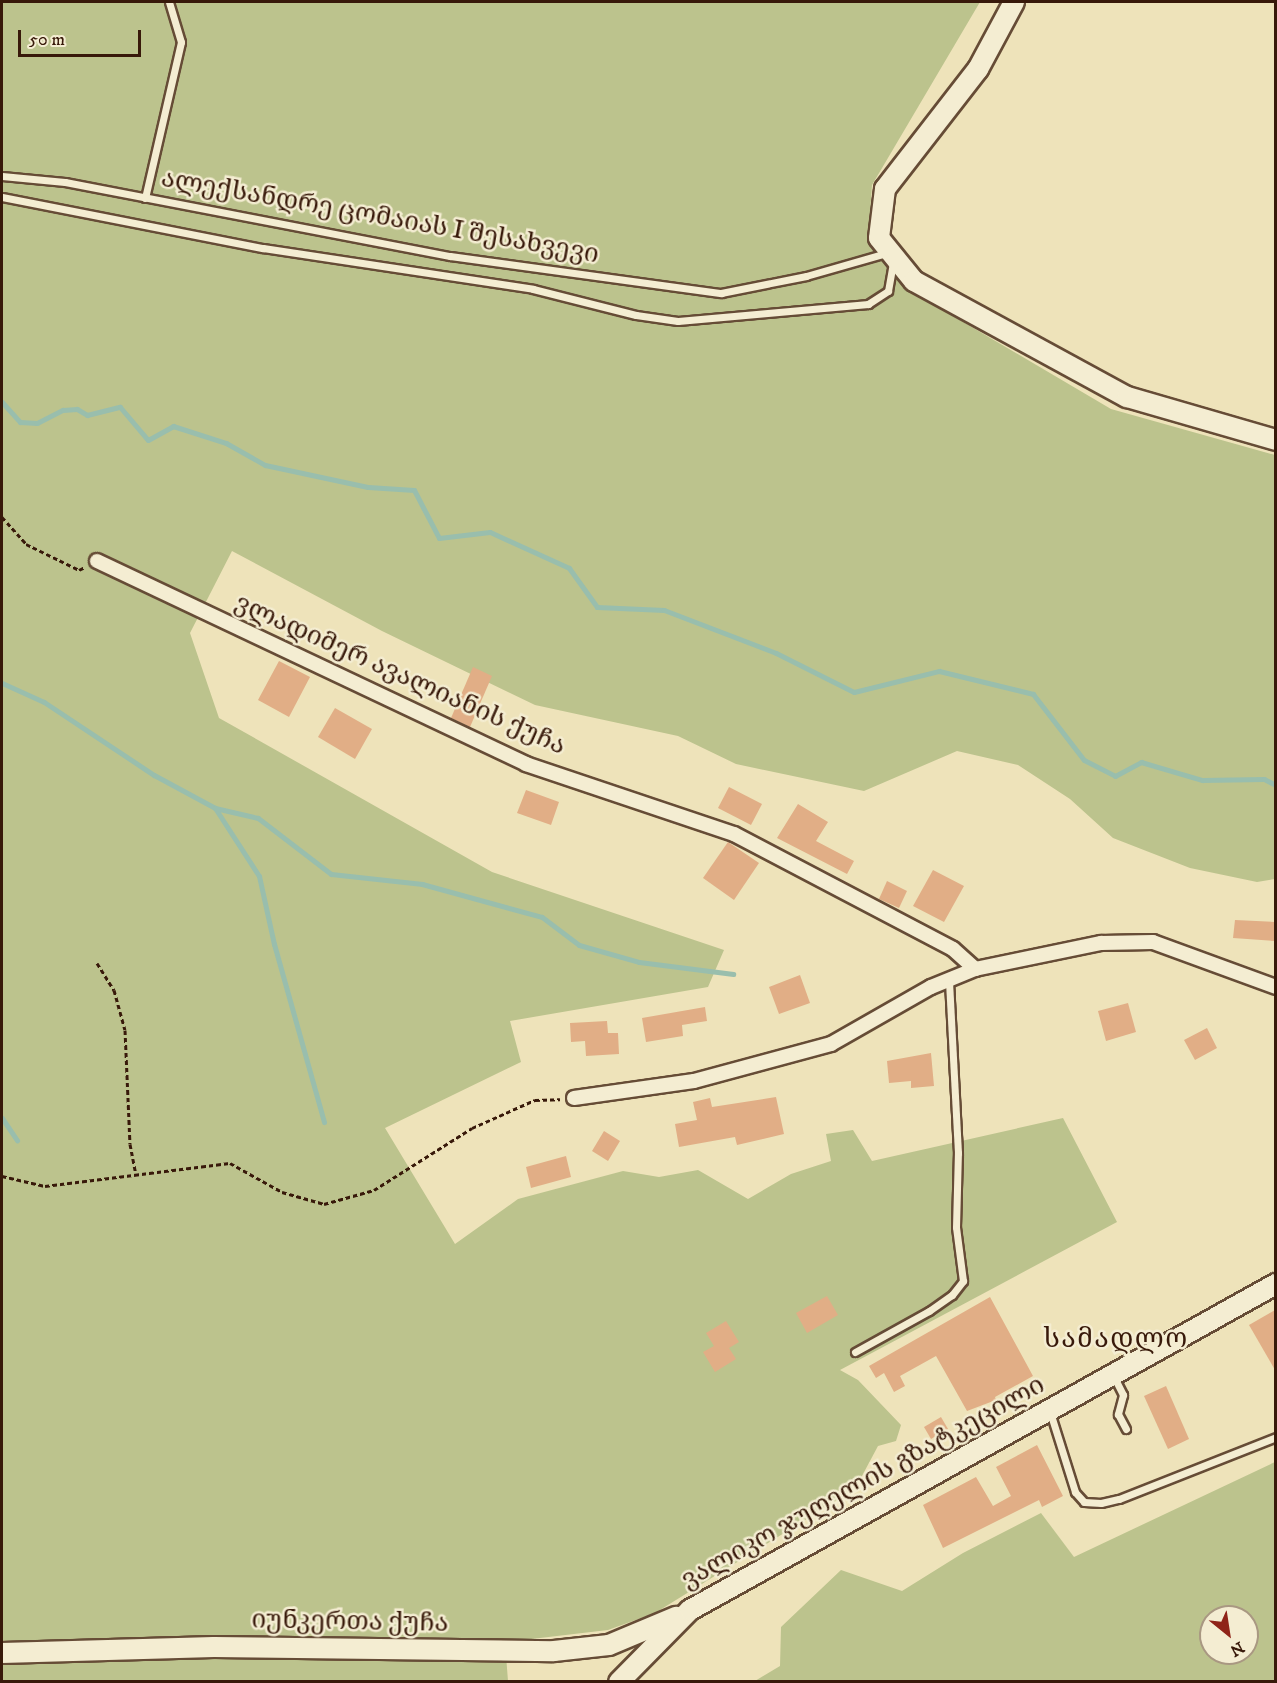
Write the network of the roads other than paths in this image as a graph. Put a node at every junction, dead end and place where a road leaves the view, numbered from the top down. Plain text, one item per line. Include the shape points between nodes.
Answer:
1 (169, 2) edge
2 (1014, 2) edge
3 (2, 176) edge
4 (2, 196) edge
5 (145, 198) junction
6 (892, 254) junction
7 (1275, 440) edge
8 (97, 561) road end
9 (975, 969) junction
10 (950, 980) junction
11 (1275, 987) edge
12 (574, 1098) road end
13 (1275, 1284) edge
14 (855, 1352) dead end
15 (1113, 1374) junction
16 (1049, 1410) junction
17 (1126, 1429) dead end
18 (1275, 1437) edge
19 (690, 1611) junction
20 (2, 1653) edge
21 (619, 1682) edge

1 - 5 lane via 181,42
2 - 6 main road via 978,69 885,189 879,238
3 - 5 lane, ალექსანდრე ცომაიას I შესახვევი via 64,182
4 - 6 lane via 263,248 533,289 636,315 678,321 868,304 888,291
5 - 6 lane, ალექსანდრე ცომაიას I შესახვევი via 450,256 721,293
6 - 7 main road via 914,281 1127,398
8 - 9 street, ვლადიმერ ავალიანის ქუჩა via 526,764 734,834 953,949
9 - 10 street
9 - 11 street via 1101,943 1153,942
10 - 12 street via 831,1044 694,1081
10 - 14 lane via 958,1153 956,1227 963,1281 952,1295 929,1311
13 - 15 main road, ვალიკო ჯუღელის გზატკეცილი
15 - 16 main road, ვალიკო ჯუღელის გზატკეცილი
15 - 17 lane via 1123,1395 1118,1414
16 - 18 lane via 1075,1492 1084,1502 1119,1499
16 - 19 main road, ვალიკო ჯუღელის გზატკეცილი
19 - 20 main road, იუნკერთა ქუჩა via 609,1645 554,1652 214,1647
19 - 21 main road, ვალიკო ჯუღელის გზატკეცილი

